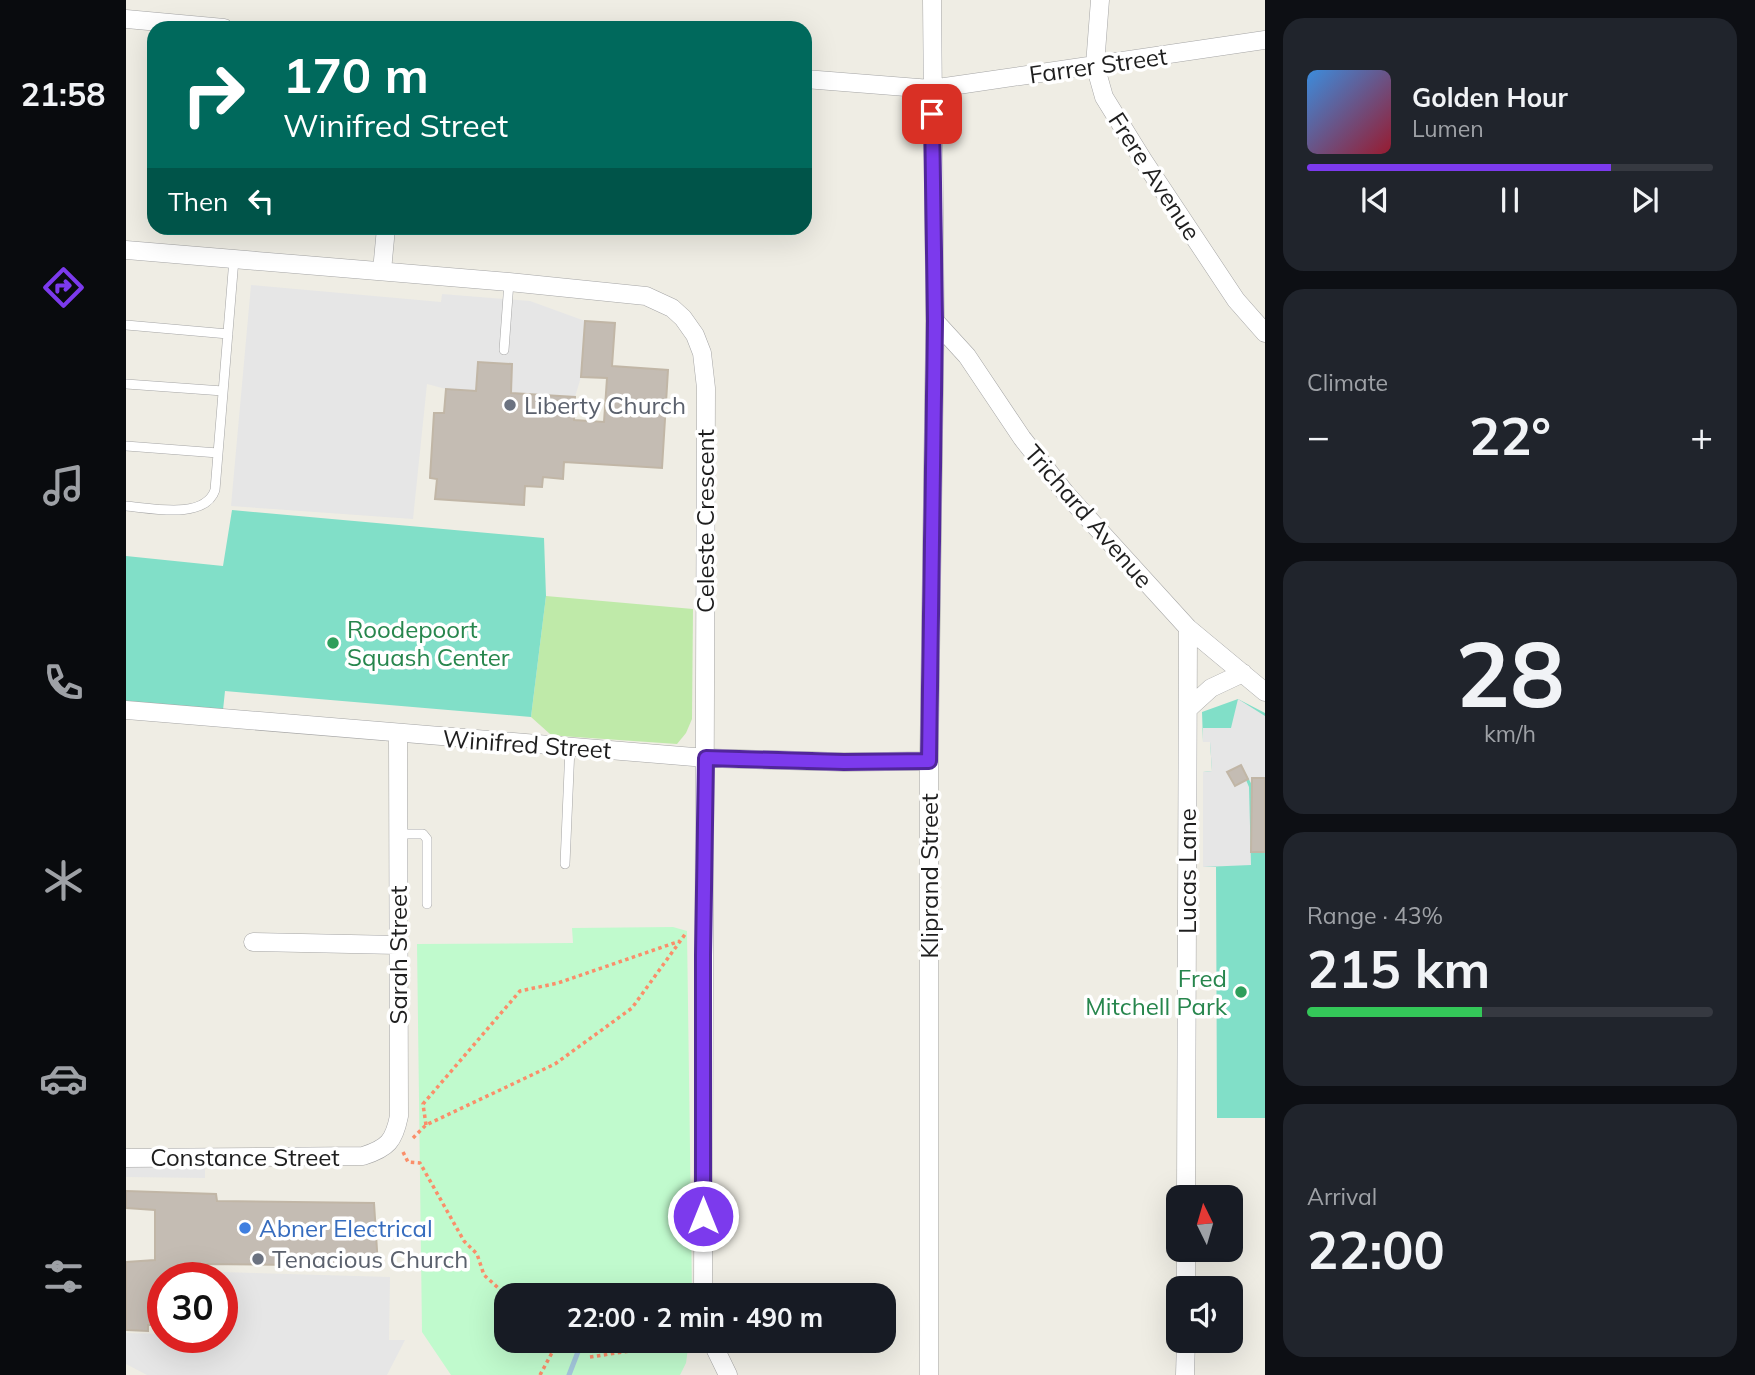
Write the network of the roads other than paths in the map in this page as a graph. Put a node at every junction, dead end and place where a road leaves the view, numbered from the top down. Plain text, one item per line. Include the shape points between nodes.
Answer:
1 (932, 0) edge
2 (1100, 0) edge
3 (126, 19) edge
4 (148, 21) edge
5 (1265, 40) edge
6 (1095, 65) junction
7 (812, 80) edge
8 (931, 89) junction
9 (385, 235) edge
10 (126, 250) edge
11 (234, 259) junction
12 (382, 271) junction
13 (509, 282) junction
14 (935, 321) junction
15 (126, 325) edge
16 (1265, 333) edge
17 (228, 334) junction
18 (504, 350) dead end
19 (126, 383) edge
20 (223, 391) junction
21 (126, 446) edge
22 (218, 453) junction
23 (126, 506) edge
24 (1188, 628) junction
25 (1243, 673) junction
26 (1265, 692) edge
27 (1188, 709) junction
28 (126, 710) edge
29 (398, 734) junction
30 (570, 747) junction
31 (706, 758) junction
32 (929, 761) junction
33 (398, 834) junction
34 (565, 864) dead end
35 (427, 904) dead end
36 (253, 942) dead end
37 (398, 945) junction
38 (363, 1156) joint
39 (126, 1158) edge
40 (1186, 1185) edge
41 (703, 1283) edge
42 (717, 1353) edge
43 (1186, 1353) edge
44 (728, 1375) edge
45 (929, 1375) edge
46 (1185, 1375) edge

1 - 8 street, Kliprand Street
2 - 6 street, Frere Avenue
3 - 4 street
5 - 6 street, Farrer Street
6 - 8 street, Farrer Street
6 - 16 street, Frere Avenue via 1112,111 1236,300
7 - 8 street, Farrer Street
8 - 14 street, Kliprand Street
9 - 12 street
10 - 11 street, Celeste Crescent
11 - 12 street, Celeste Crescent
11 - 17 lane
12 - 13 street, Celeste Crescent
13 - 18 lane
13 - 31 street, Celeste Crescent via 646,296 672,308 698,340 705,388
14 - 24 street, Trichard Avenue via 967,356 1067,495
14 - 32 street, Kliprand Street
15 - 17 lane
17 - 20 lane
19 - 20 lane
20 - 22 lane
21 - 22 lane
22 - 23 lane via 215,490 212,499 200,507
24 - 25 street, Trichard Avenue
24 - 27 street, Lucas Lane
25 - 26 street, Trichard Avenue
25 - 27 street via 1211,688
27 - 40 street, Lucas Lane
28 - 29 street, Winifred Street
29 - 30 street, Winifred Street
29 - 33 street, Sarah Street
30 - 31 street, Winifred Street
30 - 34 lane
31 - 32 street, Winifred Street
31 - 41 street, Celeste Crescent
32 - 45 street, Kliprand Street
33 - 35 lane via 423,834 427,839
33 - 37 street, Sarah Street
36 - 37 street
37 - 38 street, Sarah Street via 399,1116 391,1141 380,1151
38 - 39 street, Constance Street
42 - 44 street
43 - 46 street

